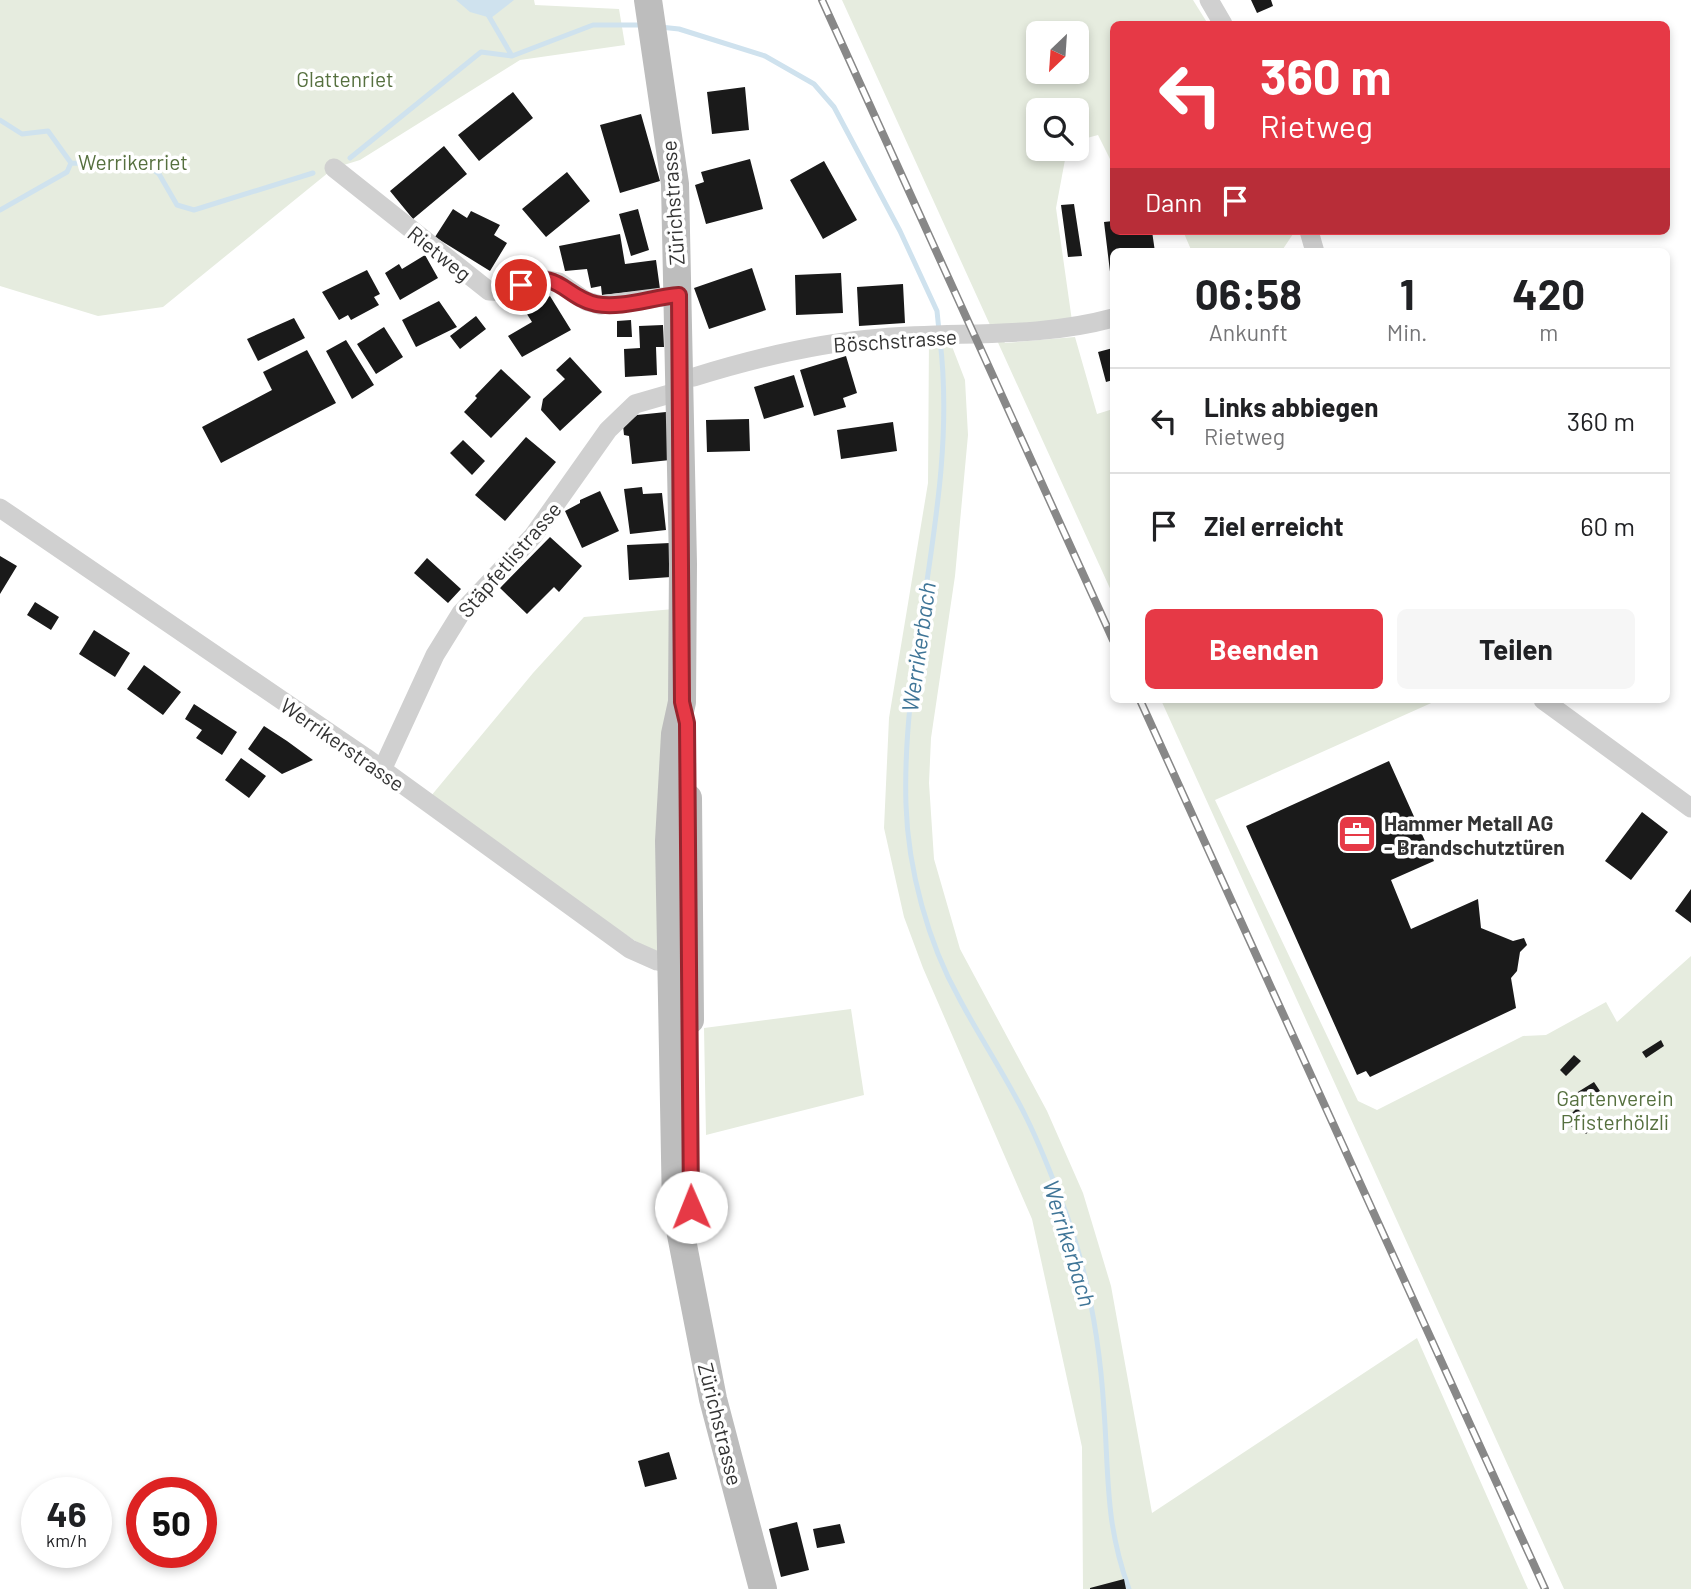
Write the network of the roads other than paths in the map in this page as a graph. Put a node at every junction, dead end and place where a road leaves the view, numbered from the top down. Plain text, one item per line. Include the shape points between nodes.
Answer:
1 (1209, 0) edge
2 (649, 4) edge
3 (1221, 21) edge
4 (334, 168) dead end
5 (679, 295) junction
6 (1110, 318) edge
7 (680, 384) junction
8 (0, 508) edge
9 (1547, 703) edge
10 (382, 770) junction
11 (1691, 808) edge
12 (680, 965) junction
13 (763, 1589) edge

1 - 3 street
2 - 5 main road, Zürichstrasse via 675,184
4 - 5 street, Rietweg via 489,291 505,292 537,278 559,282 586,301 600,304
5 - 7 main road, Zürichstrasse
6 - 7 street, Böschstrasse via 1073,329 836,342 778,353
7 - 10 street, Stäpfetlistrasse via 635,404 608,430 533,536 461,613 435,655
7 - 12 main road, Zürichstrasse via 682,702 687,723
8 - 10 street, Werrikerstrasse
9 - 11 street
10 - 12 street, Werrikerstrasse via 630,949
12 - 13 main road, Zürichstrasse via 691,1207 687,1258 713,1399

